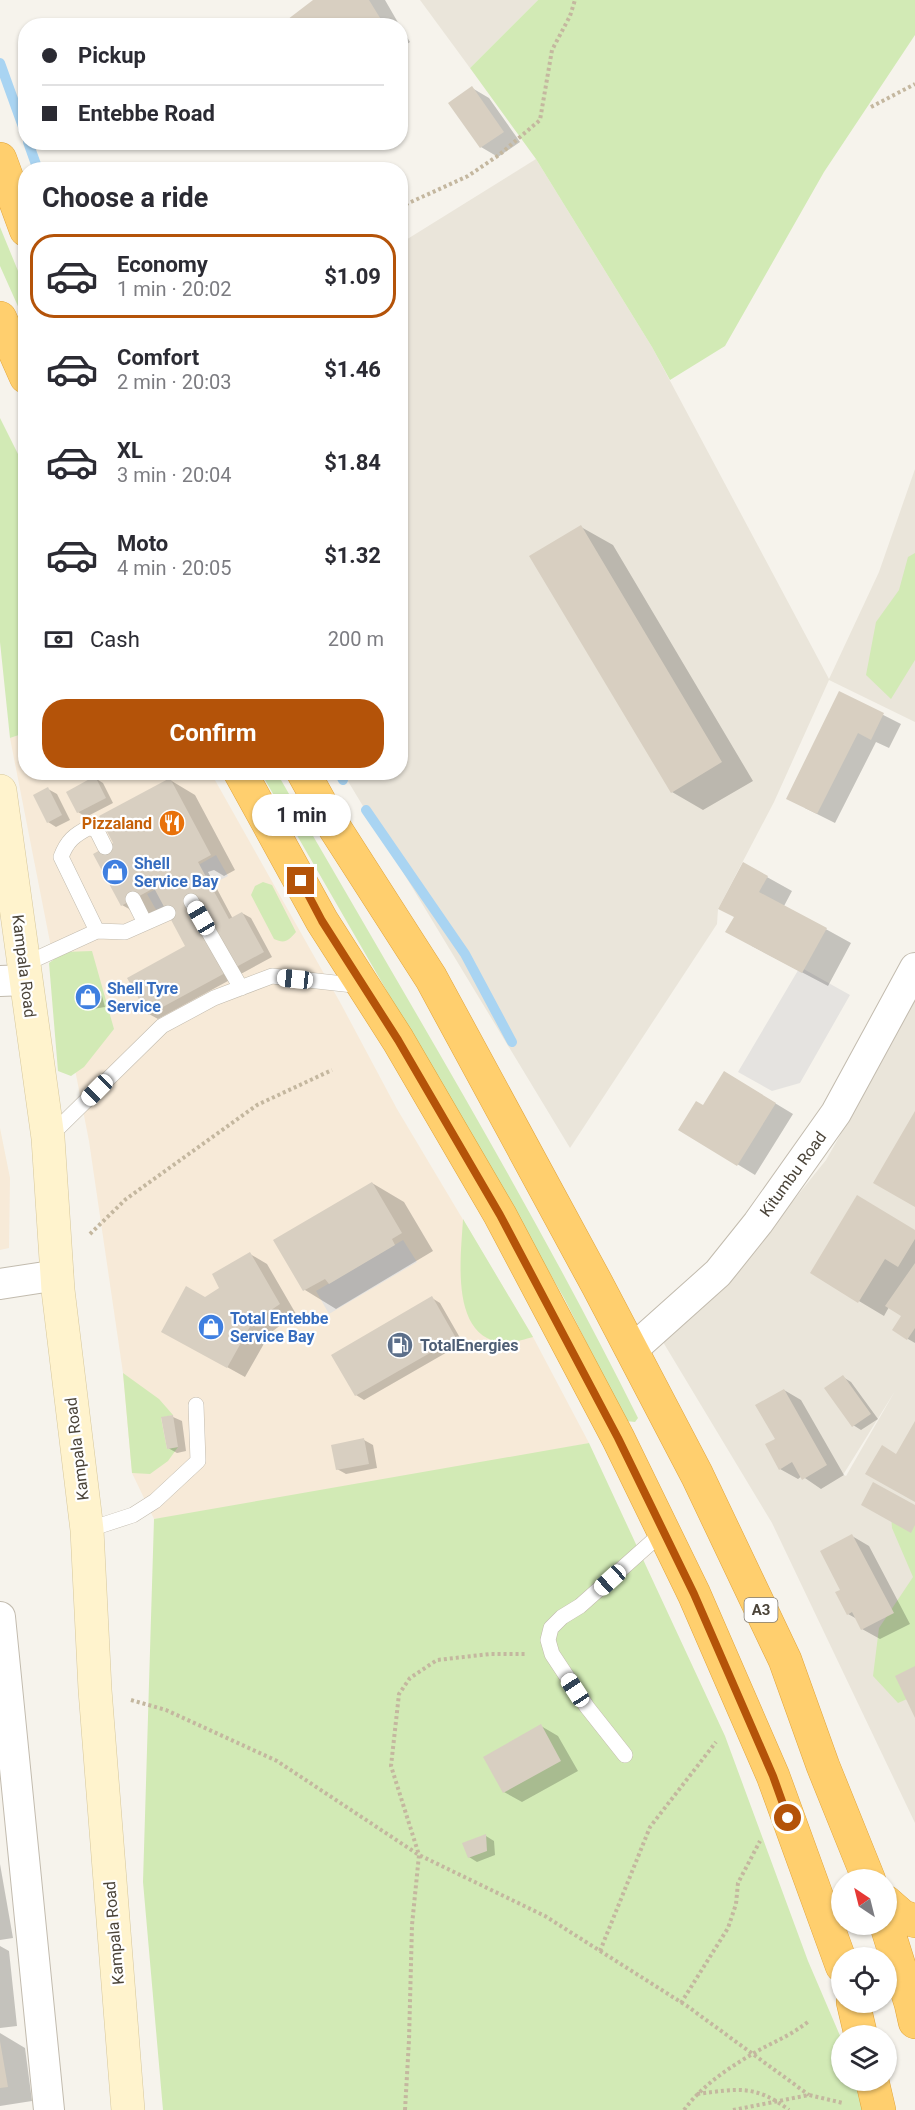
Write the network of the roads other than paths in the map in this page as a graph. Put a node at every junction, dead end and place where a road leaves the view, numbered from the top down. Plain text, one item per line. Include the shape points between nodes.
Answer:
1 (0, 159) edge
2 (18, 209) edge
3 (0, 318) edge
4 (18, 359) edge
5 (244, 780) edge
6 (307, 780) edge
7 (0, 791) edge
8 (105, 847) dead end
9 (133, 899) dead end
10 (191, 901) dead end
11 (168, 913) dead end
12 (145, 922) junction
13 (97, 931) junction
14 (915, 968) edge
15 (17, 975) edge
16 (363, 986) junction
17 (241, 988) junction
18 (48, 1138) junction
19 (58, 1270) junction
20 (0, 1284) edge
21 (632, 1350) junction
22 (196, 1405) dead end
23 (87, 1530) junction
24 (663, 1532) junction
25 (0, 1617) edge
26 (625, 1755) dead end
27 (865, 1869) edge
28 (897, 1912) edge
29 (915, 1921) edge
30 (889, 1935) edge
31 (835, 1947) edge
32 (915, 2022) edge
33 (869, 2091) edge
34 (864, 2108) edge
35 (49, 2110) edge
36 (128, 2110) edge

1 - 2 highway
3 - 4 highway
5 - 16 highway via 322,921
6 - 21 highway via 431,978
7 - 15 main road, Kampala Road
8 - 13 lane via 97,831 90,827 66,843 61,857
9 - 12 lane
10 - 17 lane
11 - 12 lane
12 - 13 lane via 125,932
13 - 15 lane
14 - 21 street, Kitumbu Road via 836,1113 758,1223 718,1273
15 - 18 main road, Kampala Road
16 - 17 lane via 272,976
16 - 24 highway via 500,1215
17 - 18 lane via 162,1026
18 - 19 main road, Kampala Road
19 - 20 street
19 - 23 main road, Kampala Road
21 - 27 highway, A3 via 785,1660
22 - 23 lane via 198,1461 155,1501 133,1515
23 - 36 main road, Kampala Road via 95,1690
24 - 26 lane via 551,1628 548,1640 552,1654 587,1707
24 - 31 highway via 773,1776
25 - 35 street
28 - 29 highway
30 - 32 highway
33 - 34 highway

